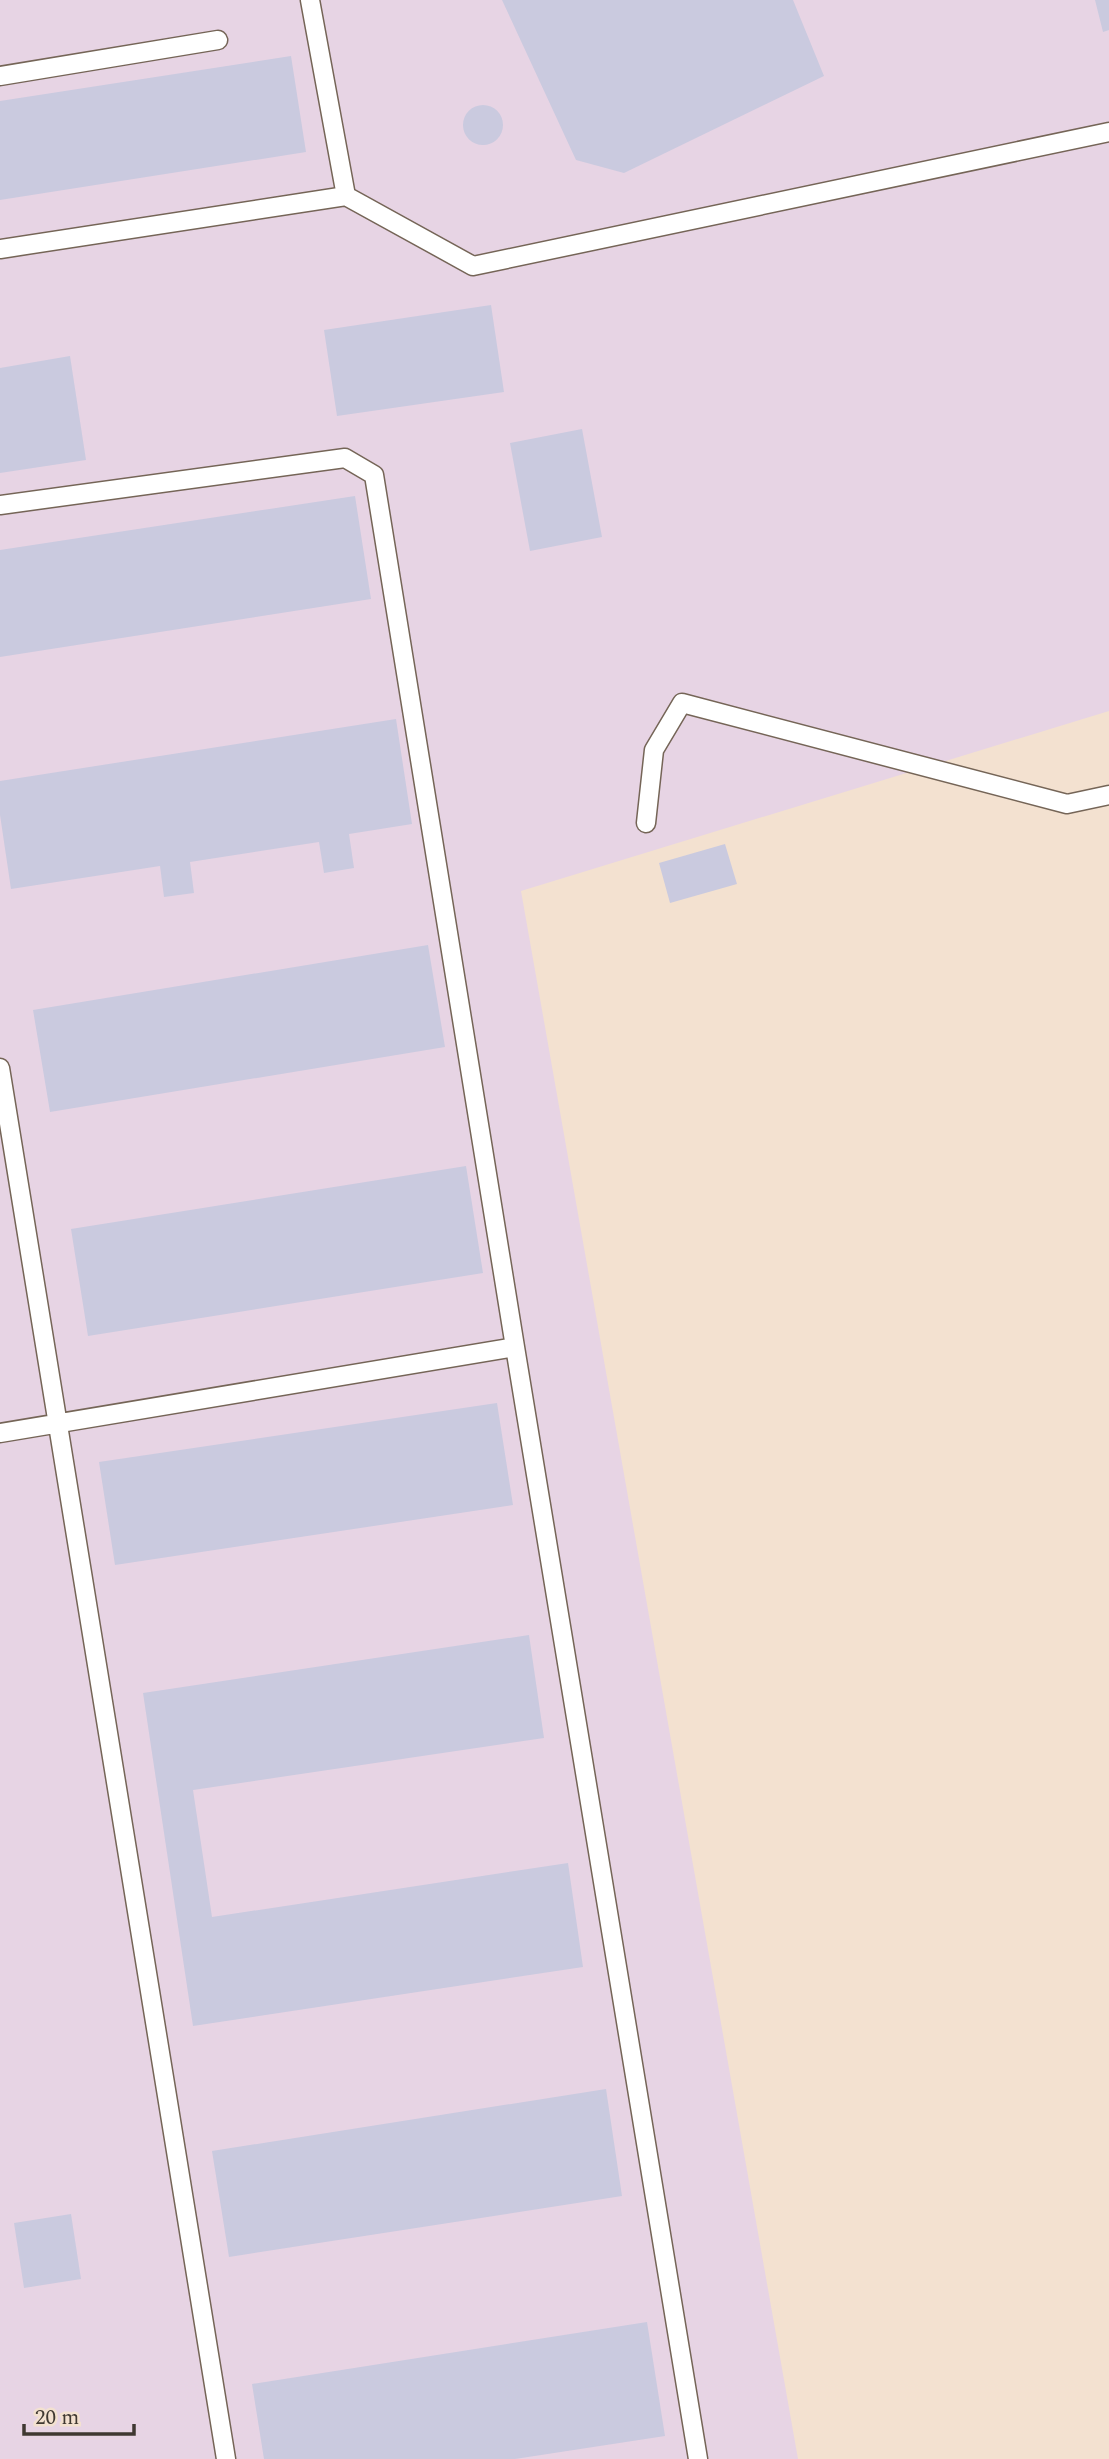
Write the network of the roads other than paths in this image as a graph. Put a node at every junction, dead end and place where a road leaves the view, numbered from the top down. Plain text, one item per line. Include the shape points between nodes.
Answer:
1 (310, 0) edge
2 (218, 40) dead end
3 (0, 76) edge
4 (1109, 132) edge
5 (346, 196) junction
6 (0, 249) edge
7 (0, 505) edge
8 (1109, 794) edge
9 (646, 823) dead end
10 (0, 1068) edge
11 (515, 1347) junction
12 (58, 1423) junction
13 (0, 1433) edge
14 (226, 2459) edge
15 (698, 2459) edge

1 - 5 lane
2 - 3 lane
4 - 5 lane via 473,267
5 - 6 lane
7 - 11 lane via 345,458 374,475
8 - 9 lane via 1067,804 682,703 654,750
10 - 12 lane
11 - 12 lane
11 - 15 lane
12 - 13 lane
12 - 14 lane

